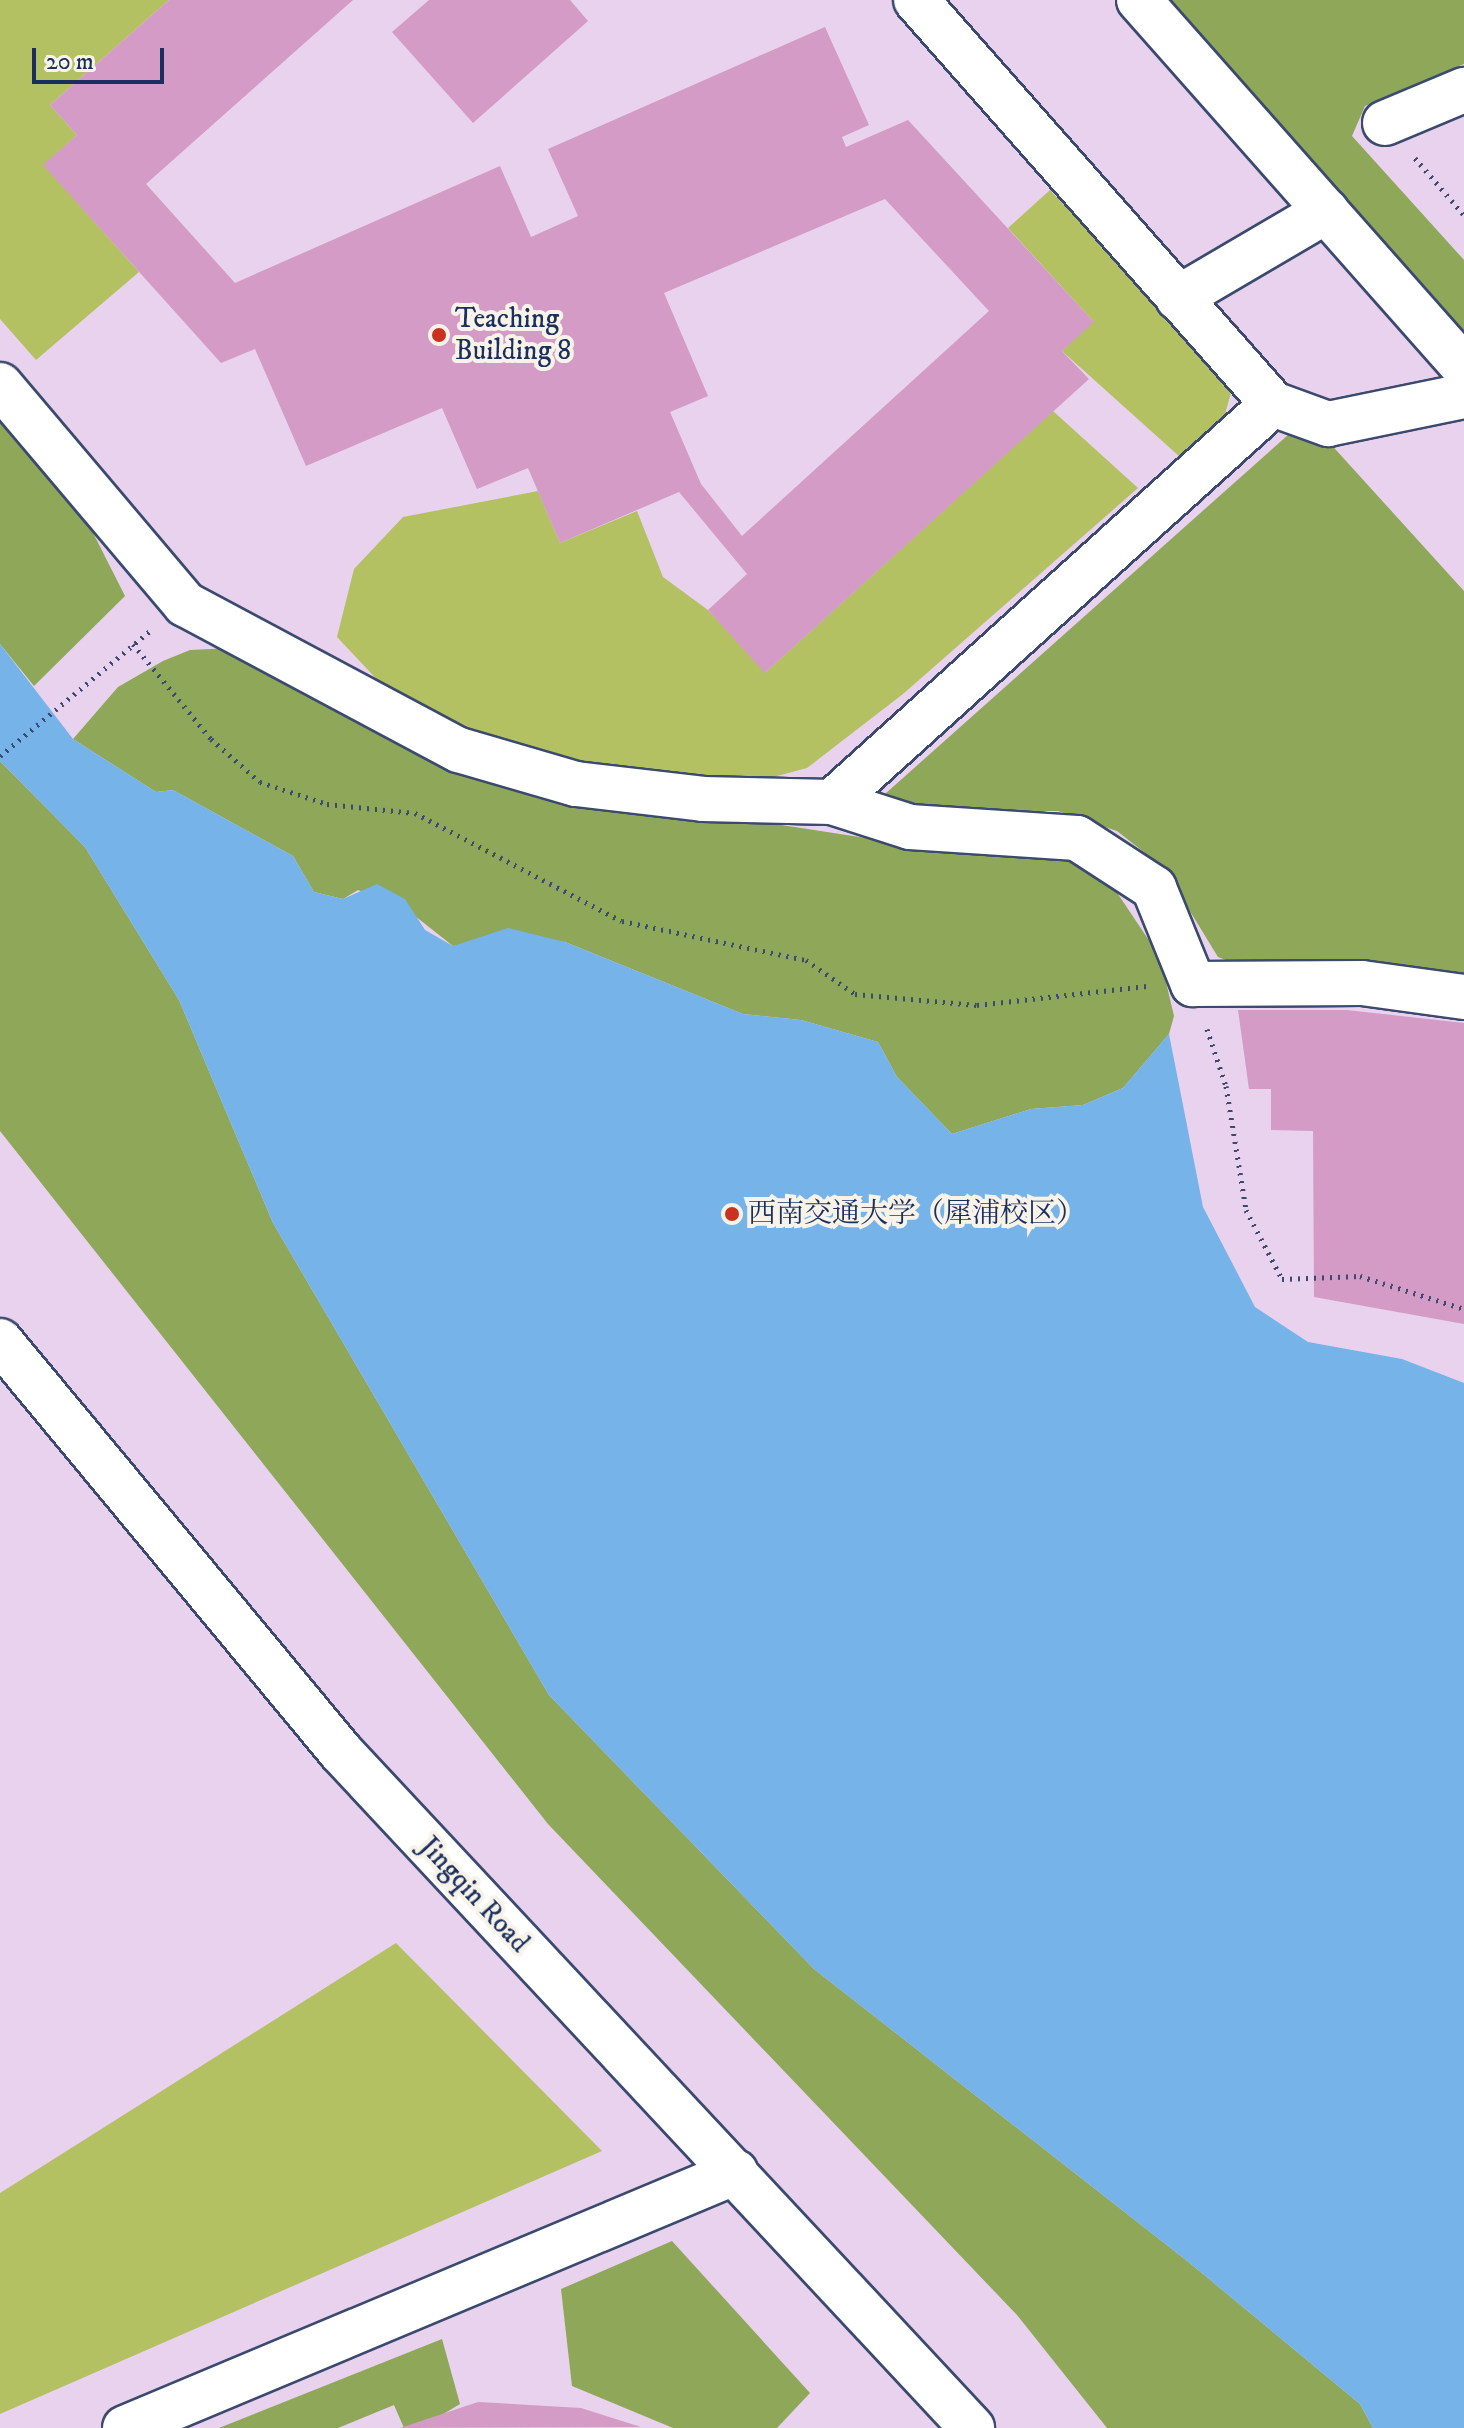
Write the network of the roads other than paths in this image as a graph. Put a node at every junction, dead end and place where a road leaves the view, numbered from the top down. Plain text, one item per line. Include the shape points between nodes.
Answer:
1 (916, 0) edge
2 (1139, 0) edge
3 (1464, 90) edge
4 (1385, 123) road end
5 (1326, 211) junction
6 (1178, 298) junction
7 (1464, 367) edge
8 (0, 385) edge
9 (1464, 396) edge
10 (1273, 404) junction
11 (832, 802) junction
12 (1464, 997) edge
13 (0, 1341) edge
14 (736, 2172) junction
15 (125, 2428) edge
16 (972, 2428) edge

1 - 6 street
2 - 5 street
3 - 4 street
5 - 6 street
5 - 7 street
6 - 10 street
8 - 11 street via 185,604 459,750 576,784 703,799
9 - 10 street via 1328,424
10 - 11 street
11 - 12 street via 910,827 1077,838 1154,888 1193,984 1362,983
13 - 14 street, Jingqin Road via 341,1752
14 - 15 street
14 - 16 street, Jingqin Road

